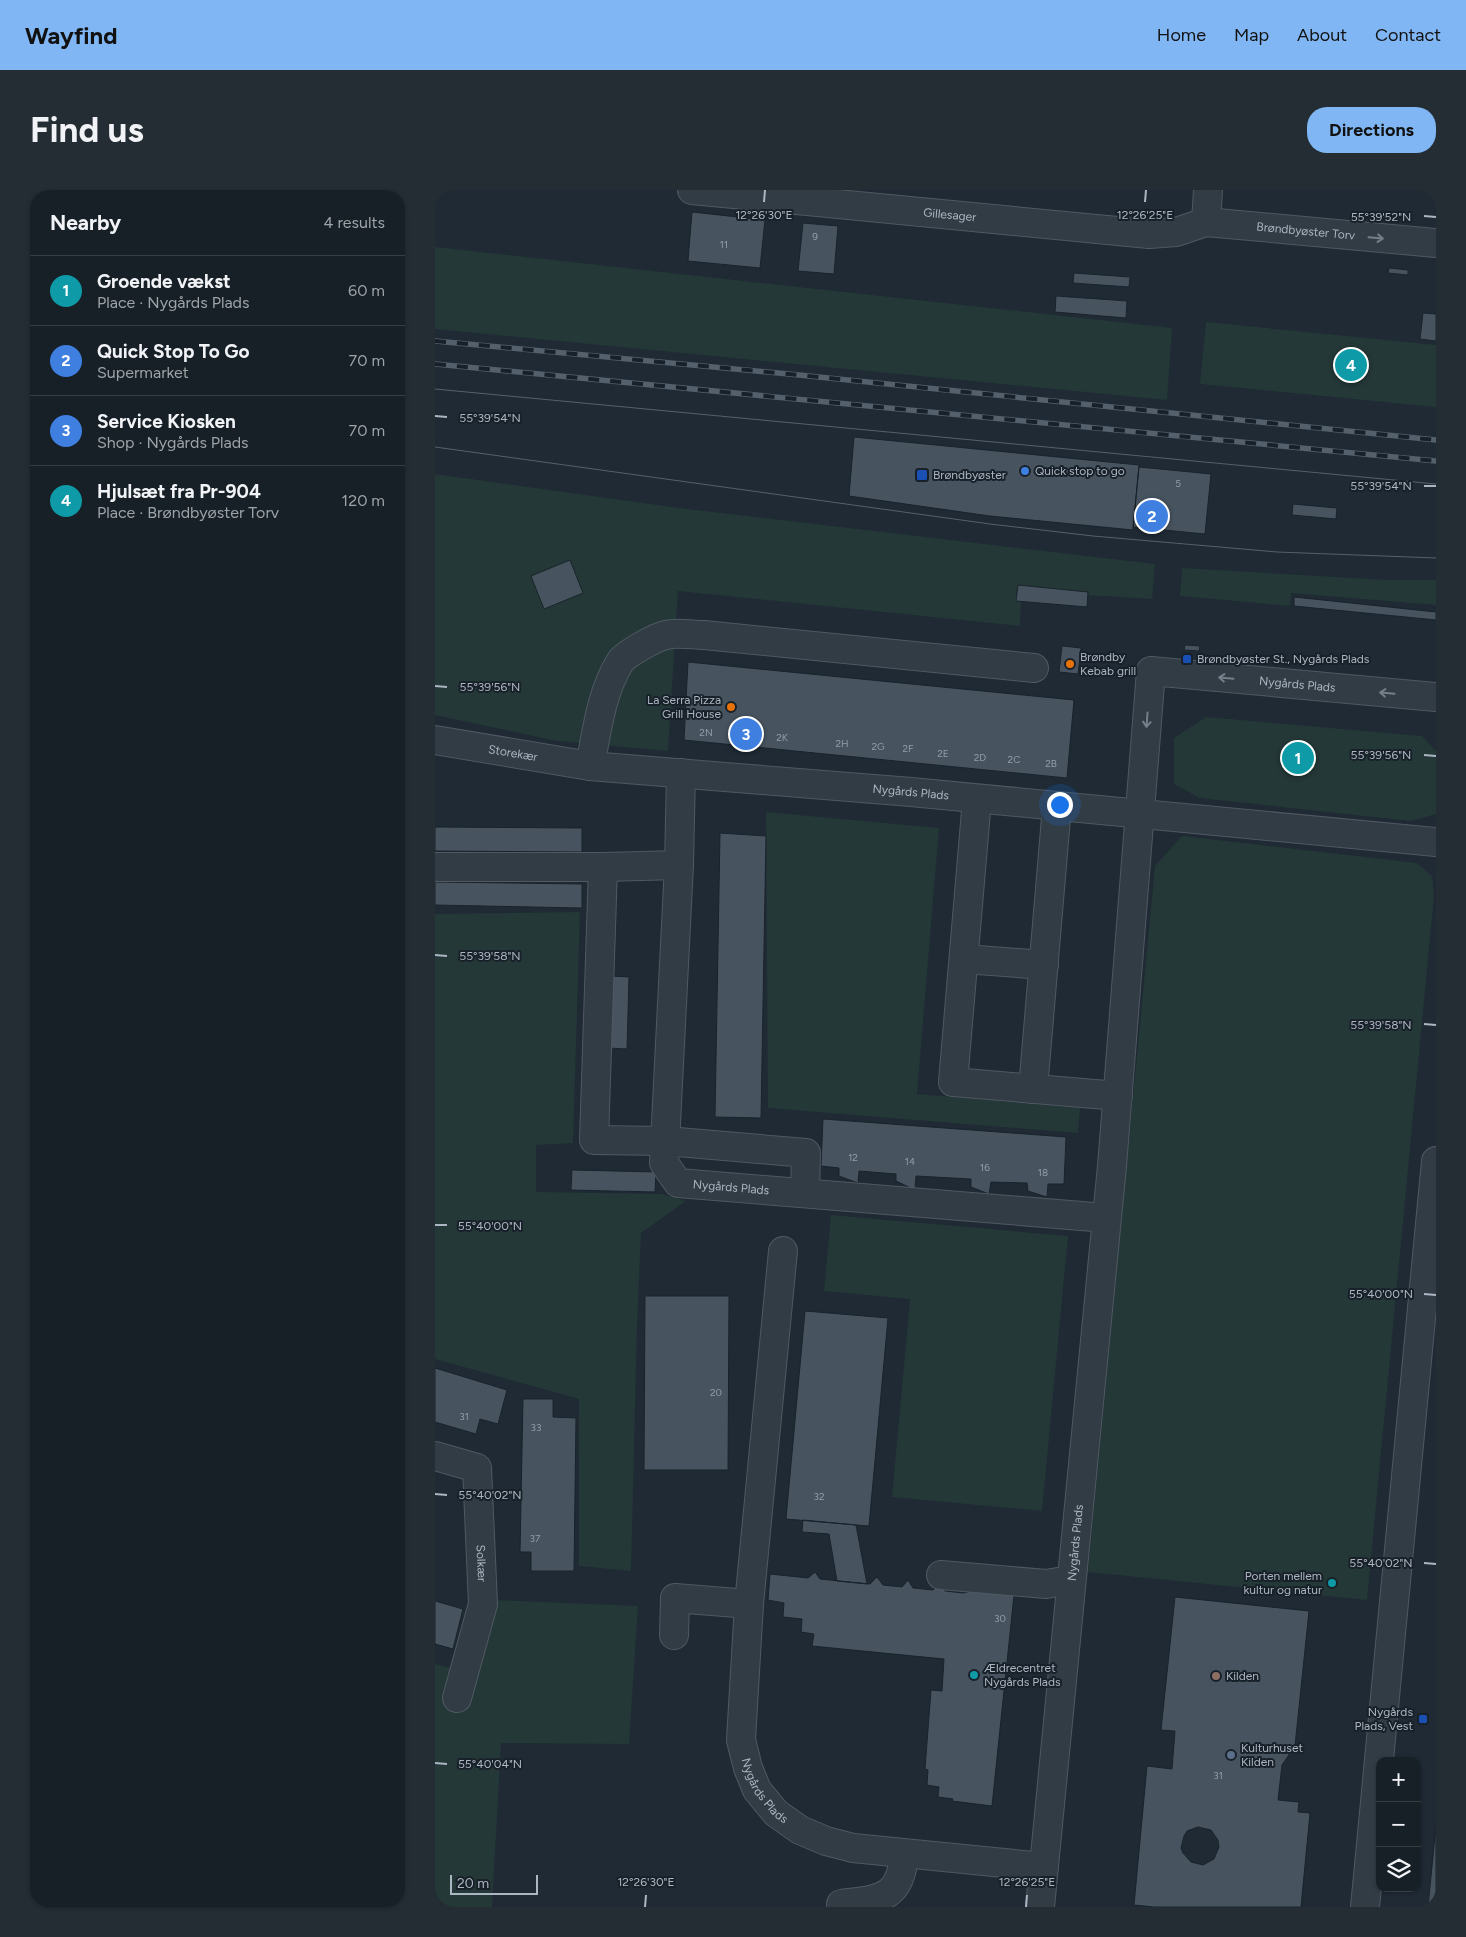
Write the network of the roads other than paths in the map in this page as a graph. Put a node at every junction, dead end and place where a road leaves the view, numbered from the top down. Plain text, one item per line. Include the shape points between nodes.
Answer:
1 (692, 190) edge
2 (1208, 190) edge
3 (1206, 222) junction
4 (1436, 244) edge
5 (1034, 668) dead end
6 (1436, 697) edge
7 (435, 740) edge
8 (590, 766) junction
9 (681, 773) junction
10 (977, 799) junction
11 (1057, 806) junction
12 (1141, 814) junction
13 (1436, 842) edge
14 (679, 864) junction
15 (437, 866) dead end
16 (603, 867) junction
17 (964, 959) junction
18 (1043, 965) junction
19 (1033, 1089) junction
20 (1118, 1096) junction
21 (666, 1141) junction
22 (1436, 1161) edge
23 (805, 1193) junction
24 (1106, 1218) junction
25 (783, 1251) dead end
26 (1431, 1268) edge
27 (1428, 1346) edge
28 (435, 1456) edge
29 (941, 1575) dead end
30 (1070, 1580) junction
31 (749, 1604) junction
32 (674, 1635) dead end
33 (457, 1698) dead end
34 (903, 1859) junction
35 (1044, 1867) junction
36 (841, 1904) dead end
37 (1040, 1907) edge
38 (1365, 1907) edge

1 - 3 street, Gillesager via 1149,234 1176,232
2 - 3 street
3 -> 4 street, Brøndbyøster Torv
5 - 8 street via 704,635 666,635 621,660 599,716
6 -> 12 street, Nygårds Plads via 1151,671
7 - 8 street, Storekær
8 - 9 street, Nygårds Plads
9 - 10 street, Nygårds Plads
9 - 14 street, Nygårds Plads
10 - 11 street, Nygårds Plads
10 - 17 street
11 - 12 street, Nygårds Plads
11 - 18 street
12 - 13 street, Nygårds Plads
12 - 20 street, Nygårds Plads
14 - 16 street
14 - 21 street, Nygårds Plads
15 - 16 street
16 - 21 street via 594,1140
17 - 18 street
17 - 19 street via 953,1082
18 - 19 street
19 - 20 street
20 - 24 street, Nygårds Plads
21 - 23 street, Nygårds Plads via 664,1163 678,1183
21 - 23 street via 806,1153
22 - 26 street
23 - 24 street, Nygårds Plads
24 - 30 street, Nygårds Plads
25 - 31 street, Nygårds Plads
26 - 27 street
27 - 38 street
28 - 33 street, Solkær via 477,1468 483,1604
29 - 30 street via 1046,1584
30 - 35 street, Nygårds Plads
31 - 32 street via 675,1598
31 - 34 street, Nygårds Plads via 741,1740 757,1790 776,1813 800,1830 826,1841
34 - 35 street, Nygårds Plads
34 - 36 street via 896,1885 879,1899
35 - 37 street, Nygårds Plads

